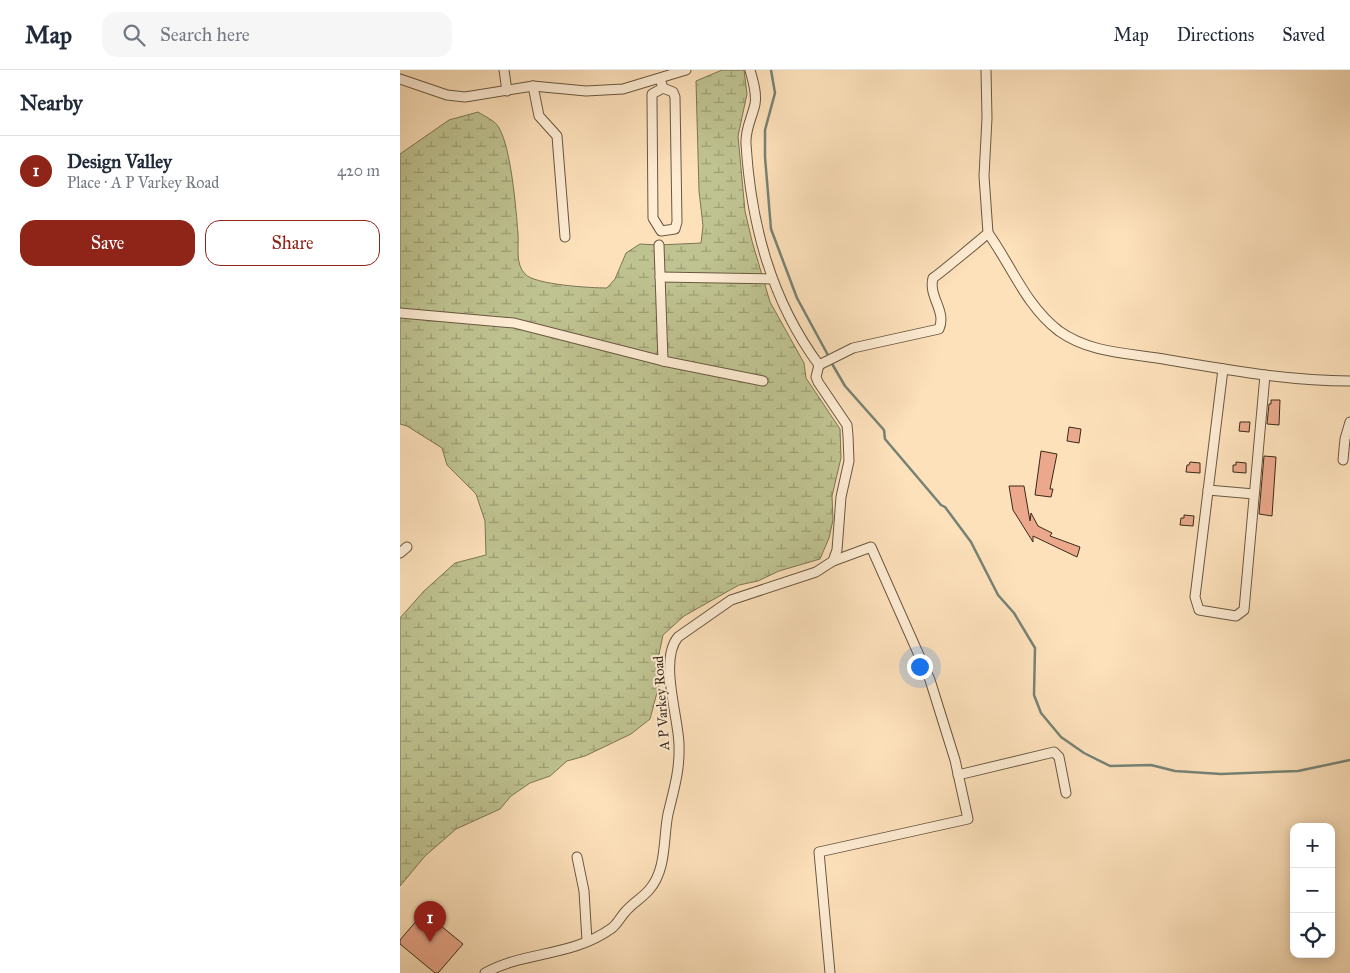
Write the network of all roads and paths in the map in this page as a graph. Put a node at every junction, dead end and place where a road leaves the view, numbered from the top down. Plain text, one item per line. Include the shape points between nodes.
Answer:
1 (504, 70) edge
2 (686, 70) edge
3 (750, 70) edge
4 (986, 70) edge
5 (400, 79) edge
6 (662, 83) junction
7 (533, 86) junction
8 (506, 91) junction
9 (988, 233) junction
10 (566, 237) dead end
11 (659, 245) dead end
12 (660, 277) junction
13 (772, 279) junction
14 (400, 313) edge
15 (663, 361) junction
16 (821, 366) junction
17 (1223, 369) junction
18 (1265, 375) junction
19 (763, 381) dead end
20 (1350, 381) edge
21 (1350, 422) edge
22 (1343, 460) dead end
23 (1208, 490) junction
24 (1254, 494) junction
25 (833, 561) junction
26 (958, 775) junction
27 (1066, 793) dead end
28 (577, 857) dead end
29 (587, 941) junction
30 (485, 973) edge
31 (830, 973) edge

1 - 8 street
2 - 6 street
3 - 13 street via 755,104 747,126 747,152 758,238
4 - 9 street via 984,176
5 - 8 street via 447,95 465,97
6 - 6 street via 675,96 677,222 675,229 669,231 661,231 652,218 652,94
6 - 7 street via 603,91
7 - 8 street
7 - 10 street via 539,116 557,136
9 - 16 street via 942,274 933,278 932,294 942,317 939,329 853,348
9 - 17 street via 1040,313 1077,342 1112,352
11 - 12 street
12 - 13 street
12 - 15 street
13 - 16 street via 800,339
14 - 15 street via 514,324
15 - 19 street
16 - 25 street via 821,388 847,425 848,436 849,461
17 - 18 street
17 - 23 street
18 - 20 street via 1307,381
18 - 24 street
21 - 22 street
23 - 24 street
23 - 24 street via 1195,597 1199,610 1236,616 1244,610
25 - 26 street via 871,547 930,680
25 - 29 street, A P Varkey Road via 816,572 731,600 671,645 679,775 668,814 661,864 650,889 614,926
26 - 27 street via 1054,752 1059,757
26 - 31 street via 968,819 819,852
28 - 29 street via 584,891
29 - 30 street, A P Varkey Road via 563,951 503,964

